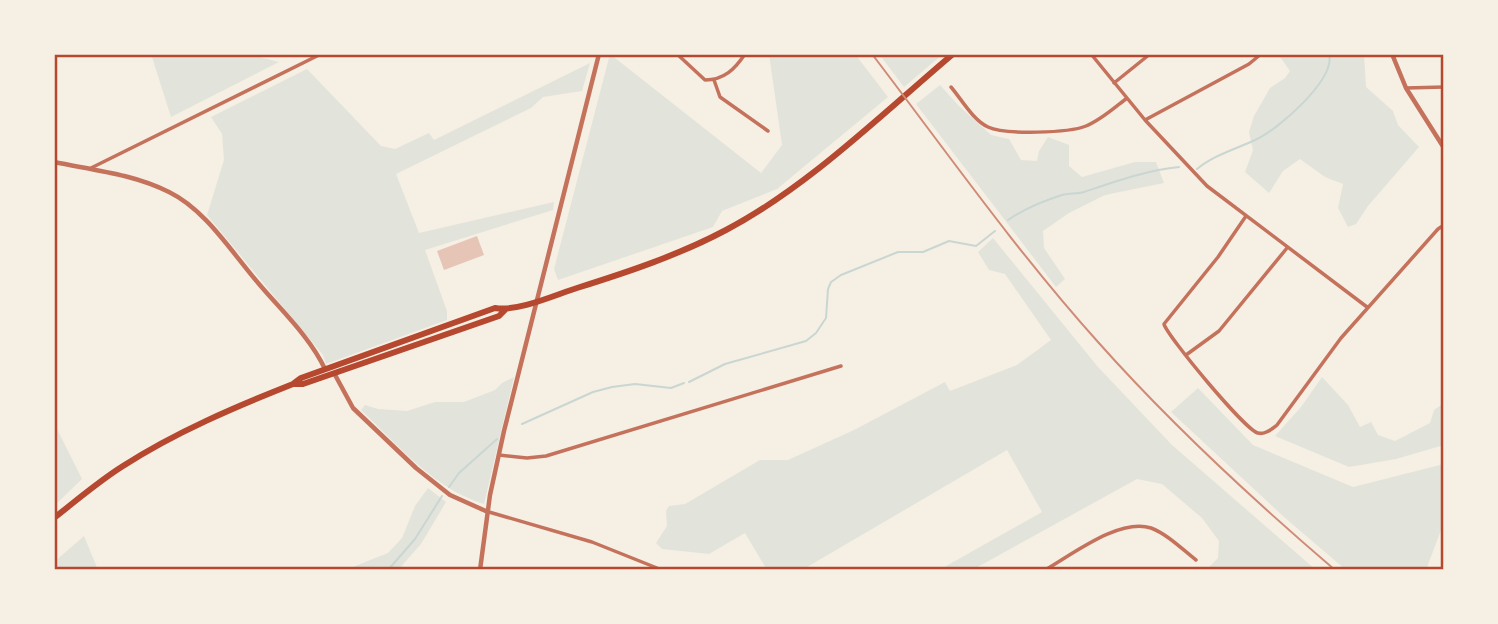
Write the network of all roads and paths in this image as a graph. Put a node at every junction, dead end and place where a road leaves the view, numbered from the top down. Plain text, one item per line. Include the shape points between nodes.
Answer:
1 (321, 54) edge
2 (599, 54) edge
3 (677, 54) edge
4 (745, 54) edge
5 (953, 54) edge
6 (1091, 54) edge
7 (1150, 54) edge
8 (1261, 54) edge
9 (1392, 54) edge
10 (714, 80) junction
11 (1114, 83) junction
12 (951, 87) dead end
13 (1444, 87) edge
14 (1406, 88) junction
15 (1127, 98) junction
16 (54, 118) edge
17 (1145, 120) junction
18 (54, 128) edge
19 (768, 131) dead end
20 (1444, 148) edge
21 (54, 162) edge
22 (89, 169) junction
23 (1246, 216) junction
24 (1444, 225) edge
25 (1287, 248) junction
26 (536, 301) junction
27 (1367, 307) junction
28 (505, 310) junction
29 (1186, 355) junction
30 (841, 366) dead end
31 (325, 369) junction
32 (334, 373) junction
33 (293, 384) junction
34 (499, 455) junction
35 (488, 512) junction
36 (54, 518) edge
37 (1196, 560) dead end
38 (648, 563) junction
39 (480, 570) edge
40 (648, 570) edge
41 (662, 570) edge
42 (1045, 570) edge

1 - 22 street
2 - 26 street
3 - 10 street via 705,79
4 - 10 street via 737,66
5 - 26 highway via 802,181 728,229 674,254
6 - 11 street
7 - 11 street
8 - 17 street
9 - 14 street
10 - 19 street via 720,97
11 - 15 street
12 - 15 street via 985,125 1009,131 1079,128
13 - 14 street
14 - 20 street
15 - 17 street
16 - 18 street
17 - 23 street via 1194,174
21 - 22 street
22 - 31 street via 148,183 190,206 307,341
23 - 25 street
23 - 29 street via 1164,324
24 - 27 street
25 - 27 street
25 - 29 street via 1219,331
26 - 28 highway
26 - 34 street
27 - 29 street via 1286,415 1264,433 1246,425
28 - 31 highway via 495,308
28 - 32 highway via 499,316
30 - 34 street via 546,456
31 - 33 highway
32 - 33 highway
32 - 35 street via 353,408 416,468 450,495
33 - 36 highway via 235,407 141,455
34 - 35 street
35 - 38 street
35 - 39 street
37 - 42 street via 1157,531 1133,526 1108,534
38 - 40 street
38 - 41 street

